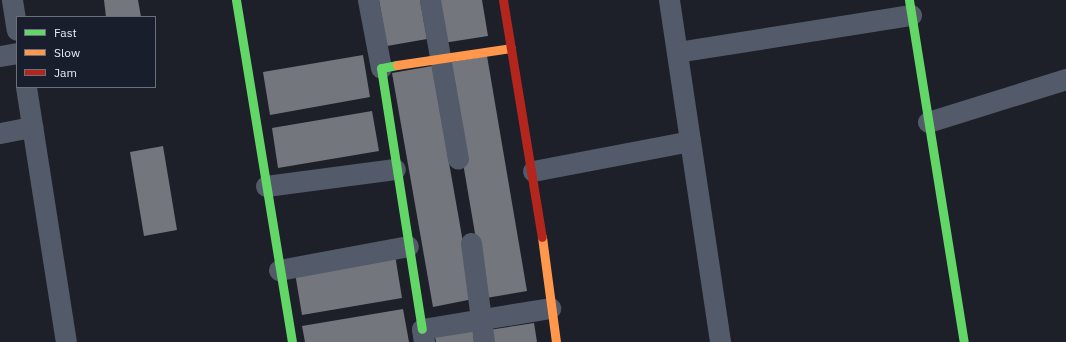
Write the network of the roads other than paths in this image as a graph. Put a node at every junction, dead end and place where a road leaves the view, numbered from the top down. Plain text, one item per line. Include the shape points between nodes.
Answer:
1 (12, 0) edge
2 (236, 0) edge
3 (368, 0) edge
4 (430, 0) edge
5 (503, 0) edge
6 (669, 0) edge
7 (910, 7) edge
8 (16, 24) edge
9 (511, 48) junction
10 (677, 52) junction
11 (16, 53) edge
12 (0, 56) edge
13 (441, 59) junction
14 (381, 68) junction
15 (1066, 79) edge
16 (26, 88) edge
17 (928, 122) junction
18 (32, 127) junction
19 (0, 133) edge
20 (690, 141) junction
21 (458, 159) dead end
22 (395, 169) junction
23 (532, 171) junction
24 (266, 186) junction
25 (471, 243) dead end
26 (408, 246) junction
27 (279, 270) junction
28 (550, 308) junction
29 (481, 318) junction
30 (423, 335) edge
31 (66, 342) edge
32 (292, 342) edge
33 (484, 342) edge
34 (556, 342) edge
35 (720, 342) edge
36 (964, 342) edge

1 - 8 street
2 - 24 street
3 - 14 street
4 - 13 street
5 - 9 street
6 - 10 street
7 - 10 street
7 - 17 street
9 - 13 street
9 - 23 street
10 - 20 street
11 - 12 street
13 - 14 street
13 - 21 street
14 - 22 street
15 - 17 street
16 - 18 street
17 - 36 street
18 - 19 street
18 - 31 street
20 - 23 street
20 - 35 street
22 - 24 street
22 - 26 street
23 - 28 street
24 - 27 street
25 - 29 street
26 - 27 street
26 - 30 street
27 - 32 street
28 - 29 street
28 - 34 street
29 - 30 street
29 - 33 street

